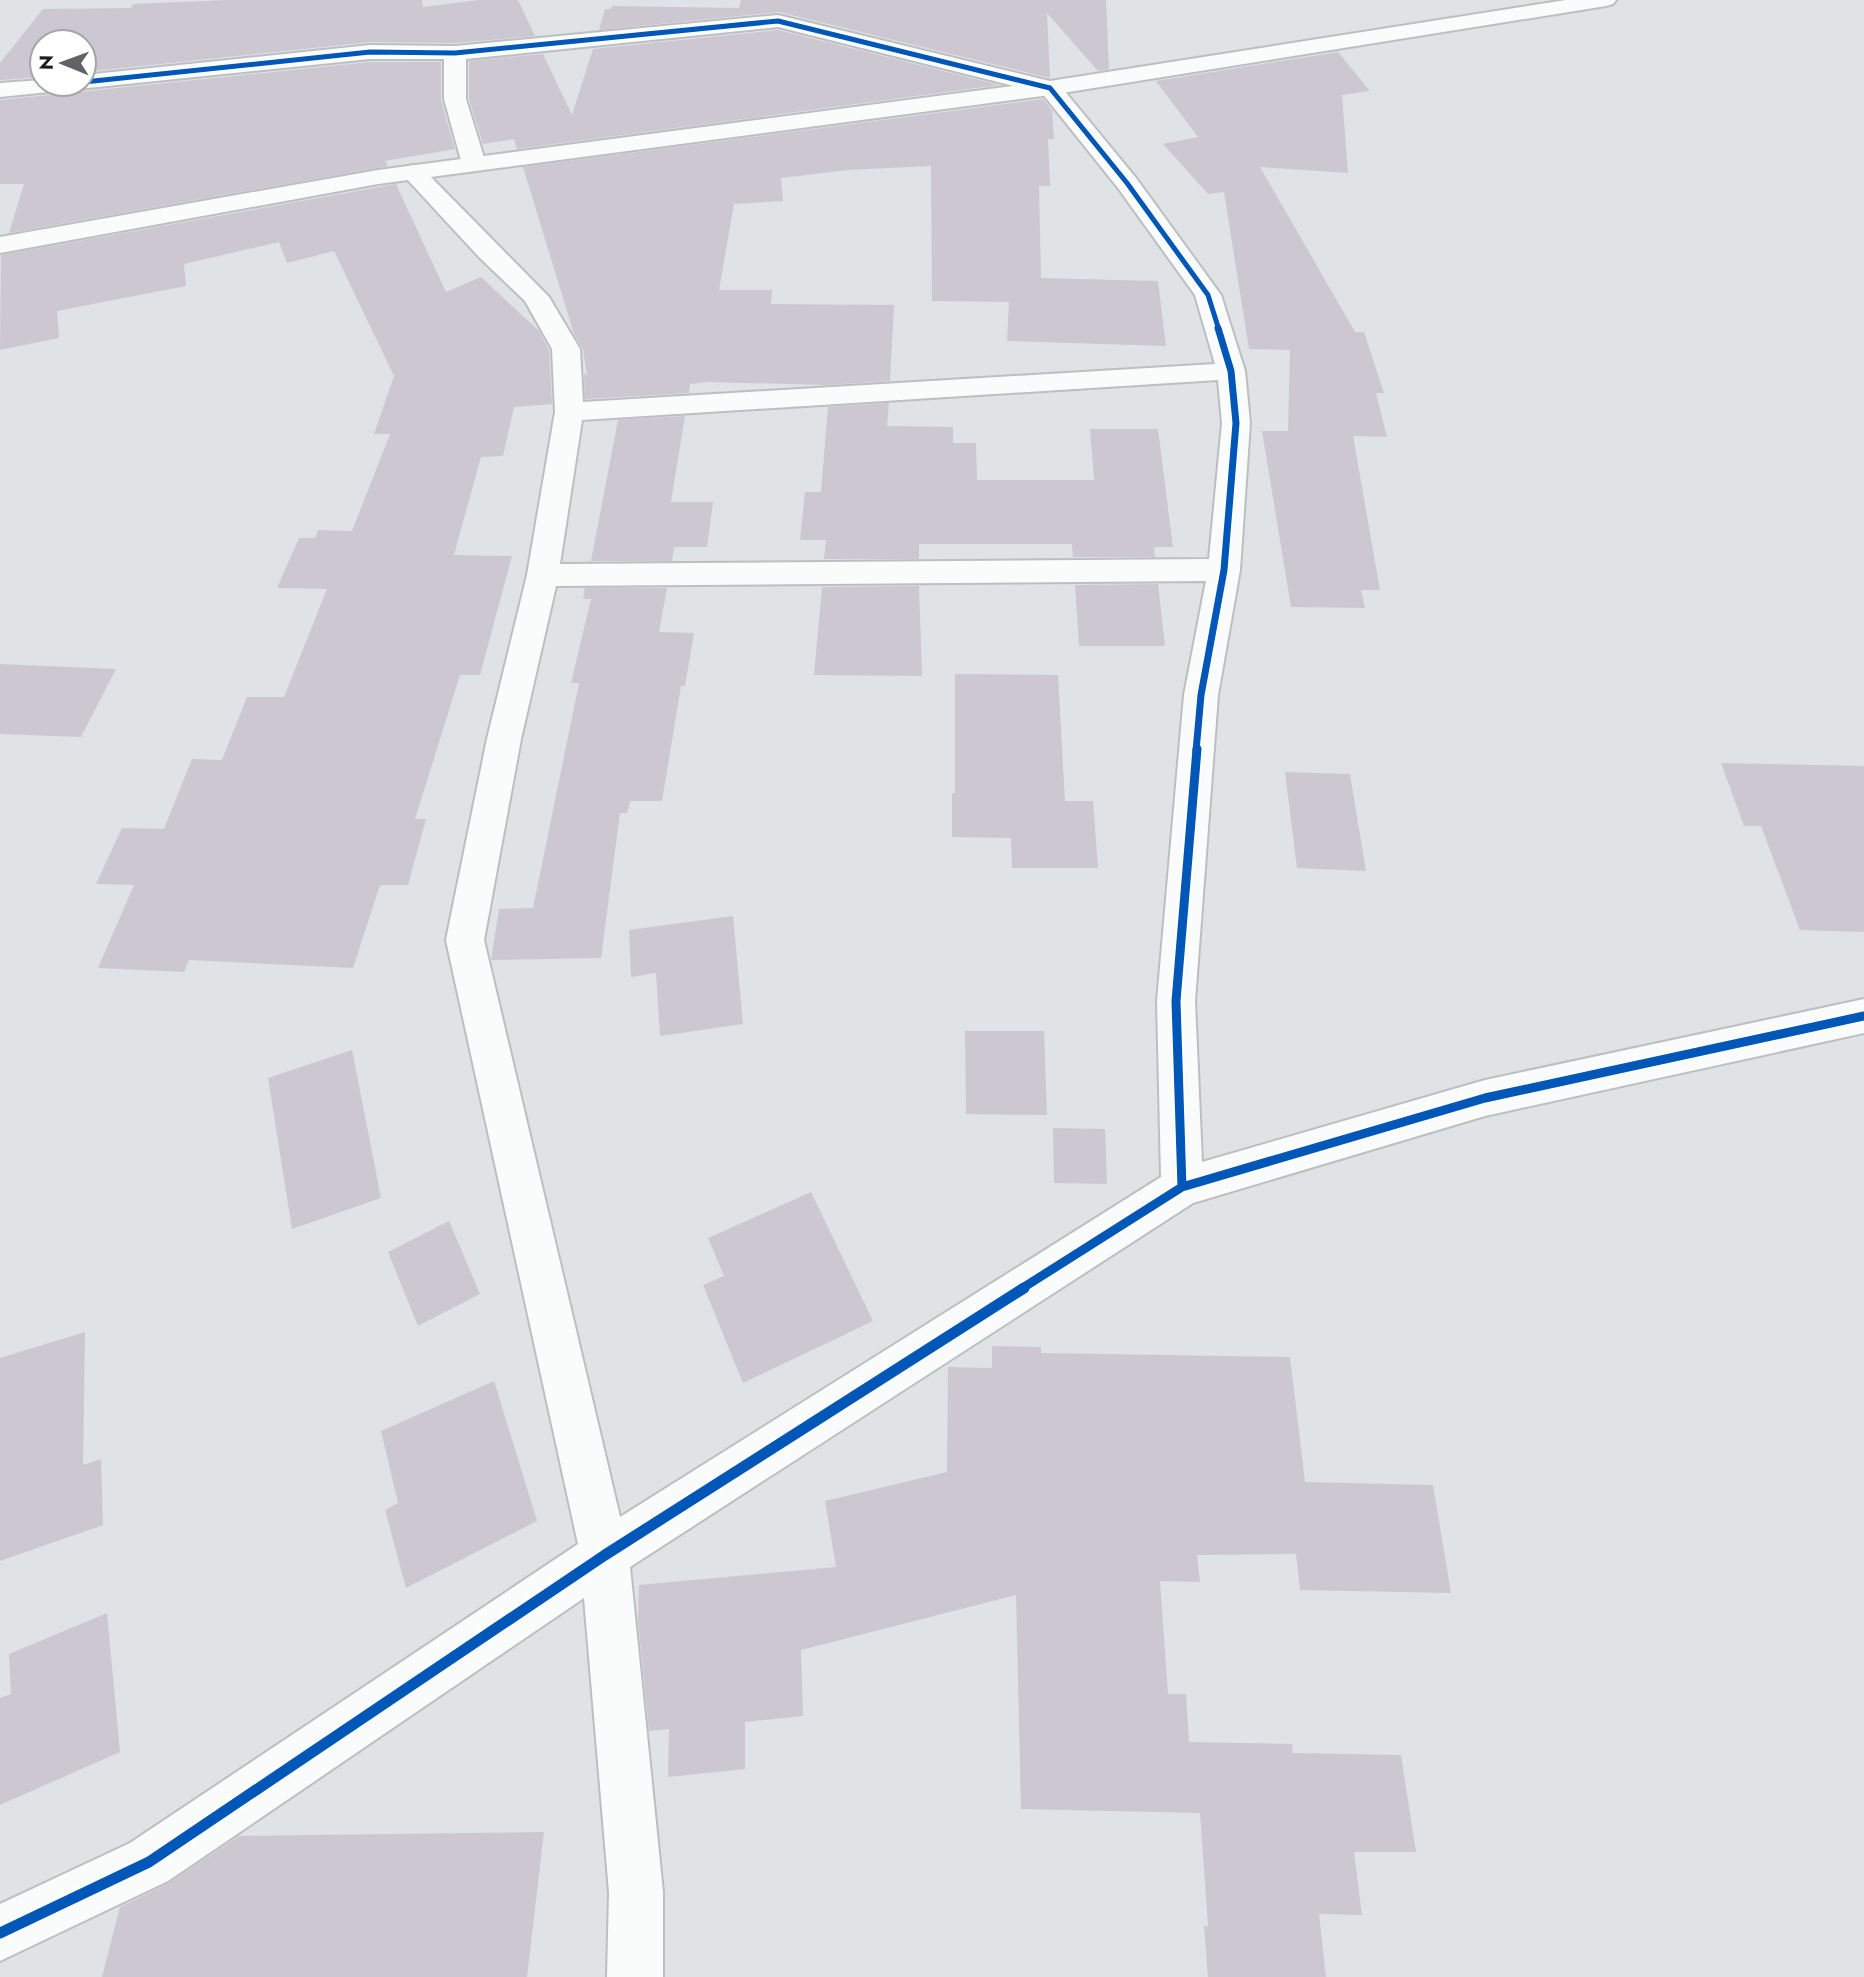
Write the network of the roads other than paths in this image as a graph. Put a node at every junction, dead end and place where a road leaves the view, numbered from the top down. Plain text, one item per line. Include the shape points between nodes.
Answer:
1 (1606, 0) edge
2 (455, 53) junction
3 (98, 81) edge
4 (28, 88) edge
5 (1049, 88) junction
6 (0, 90) edge
7 (474, 164) junction
8 (413, 172) junction
9 (0, 245) edge
10 (1231, 371) junction
11 (569, 412) junction
12 (1224, 570) junction
13 (543, 575) junction
14 (1864, 1016) edge
15 (1182, 1186) junction
16 (605, 1555) junction
17 (0, 1933) edge
18 (635, 1977) edge

1 - 5 street
2 - 3 street via 370,52
2 - 5 street via 778,21
2 - 7 street via 455,99
4 - 6 street
5 - 7 street
5 - 10 street via 1127,183 1208,295
7 - 8 street
8 - 9 street
8 - 11 street via 536,297 566,349
10 - 11 street
10 - 12 street via 1236,423
11 - 13 street
12 - 13 street
12 - 15 street via 1200,695 1176,1001
13 - 16 street via 504,739 465,940
14 - 15 street via 1485,1098
15 - 16 street
16 - 17 street via 149,1862
16 - 18 street via 636,1892

